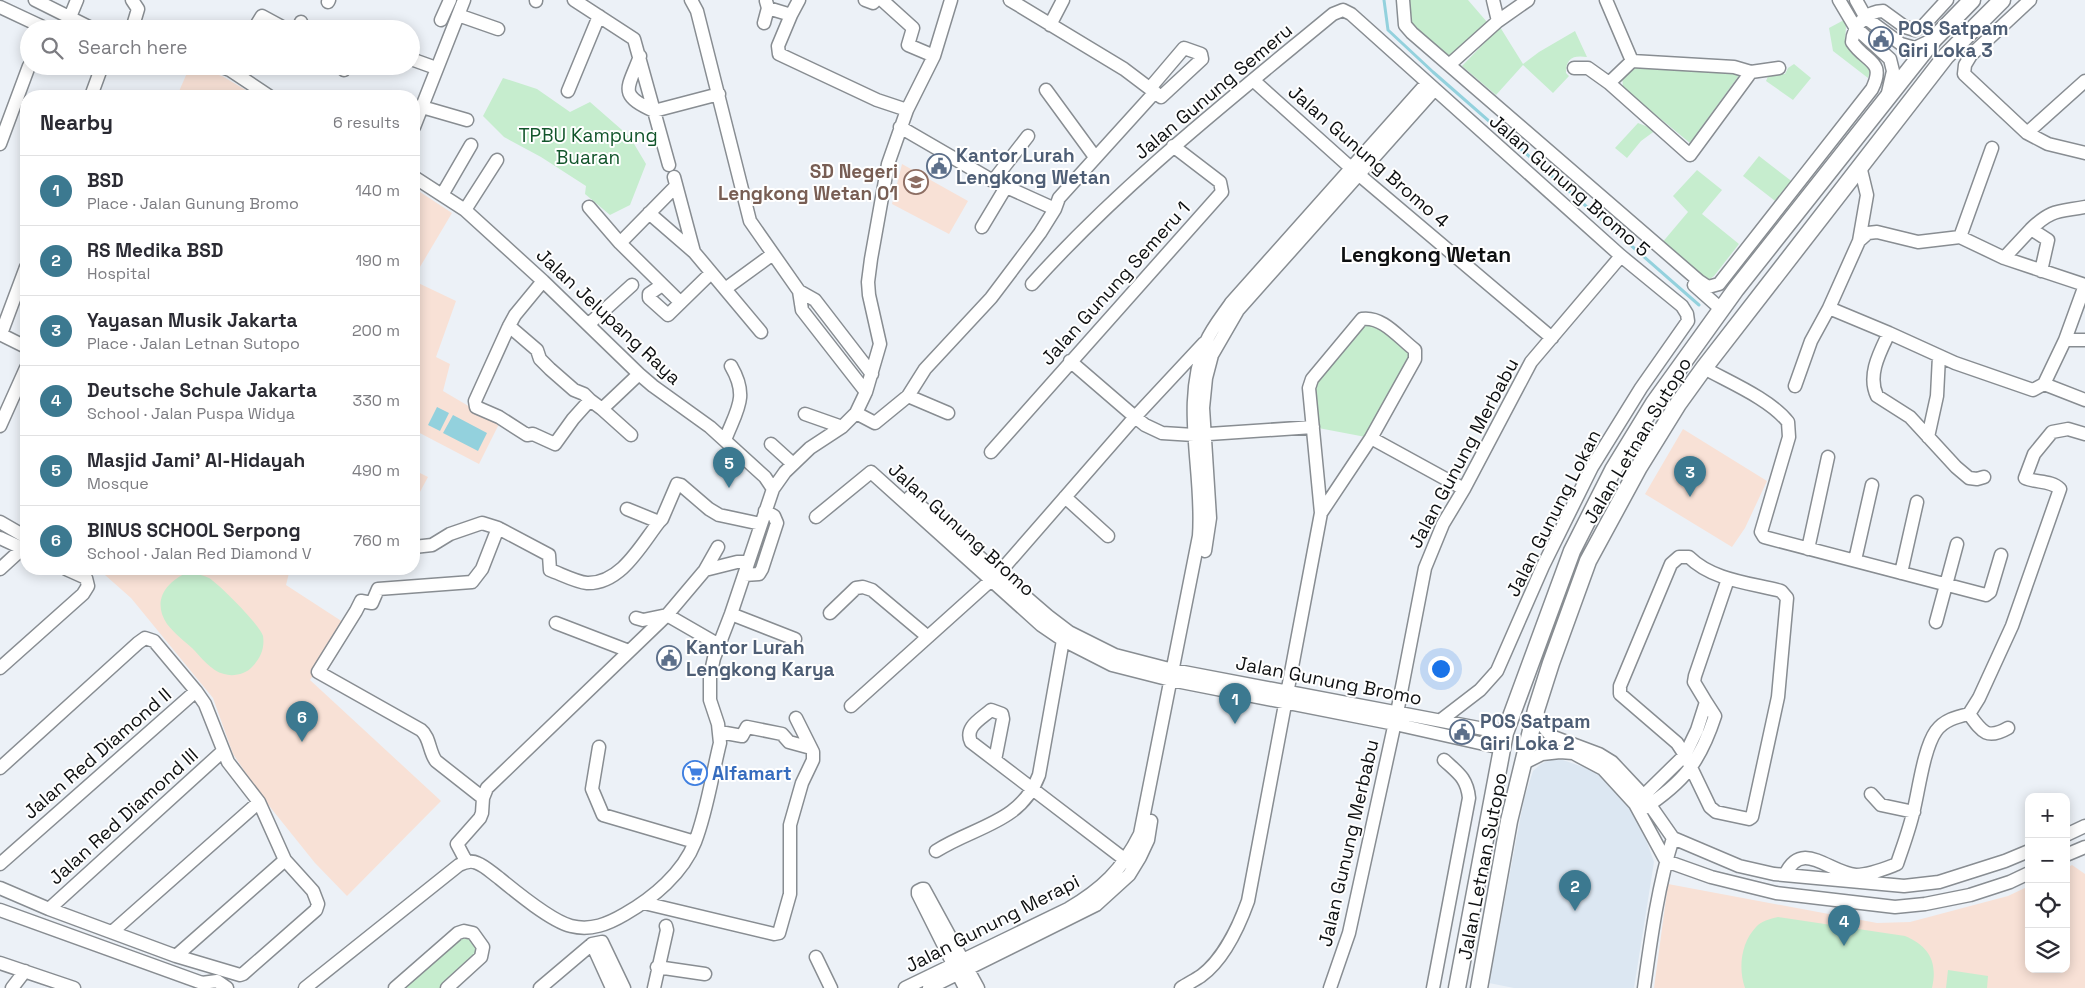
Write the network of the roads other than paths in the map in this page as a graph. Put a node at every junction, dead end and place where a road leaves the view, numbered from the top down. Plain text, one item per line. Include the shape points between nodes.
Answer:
1 (35, 0) edge
2 (78, 0) edge
3 (132, 0) edge
4 (450, 0) edge
5 (464, 0) edge
6 (574, 0) edge
7 (798, 0) edge
8 (865, 0) edge
9 (876, 0) edge
10 (882, 0) edge
11 (950, 0) edge
12 (1010, 0) edge
13 (1063, 0) edge
14 (1395, 0) edge
15 (1404, 0) edge
16 (1493, 0) edge
17 (1528, 0) edge
18 (1606, 0) edge
19 (1839, 0) edge
20 (1856, 0) edge
21 (1947, 0) edge
22 (1972, 0) edge
23 (2002, 0) edge
24 (2030, 0) edge
25 (694, 1) edge
26 (767, 4) edge
27 (0, 7) edge
28 (458, 15) junction
29 (791, 15) junction
30 (598, 16) junction
31 (70, 17) junction
32 (1866, 18) junction
33 (27, 20) edge
34 (76, 20) edge
35 (135, 20) edge
36 (260, 20) edge
37 (269, 20) edge
38 (442, 20) dead end
39 (1498, 20) junction
40 (764, 23) dead end
41 (1050, 24) junction
42 (1855, 27) junction
43 (498, 29) dead end
44 (1934, 39) junction
45 (640, 56) junction
46 (934, 56) junction
47 (420, 62) edge
48 (1632, 62) junction
49 (1449, 65) junction
50 (436, 68) junction
51 (1574, 68) dead end
52 (1779, 68) dead end
53 (1752, 72) junction
54 (26, 75) edge
55 (99, 75) edge
56 (238, 75) edge
57 (1253, 80) junction
58 (2085, 81) edge
59 (1608, 83) junction
60 (1430, 87) junction
61 (20, 90) edge
62 (20, 90) edge
63 (93, 90) edge
64 (260, 90) edge
65 (1046, 90) dead end
66 (568, 91) dead end
67 (718, 92) junction
68 (1886, 99) junction
69 (422, 107) junction
70 (653, 109) junction
71 (907, 110) junction
72 (420, 112) edge
73 (467, 120) dead end
74 (900, 127) junction
75 (2027, 133) junction
76 (1028, 136) dead end
77 (0, 144) edge
78 (471, 146) dead end
79 (1173, 146) junction
80 (1992, 148) dead end
81 (2085, 153) edge
82 (1095, 158) junction
83 (497, 160) dead end
84 (668, 165) dead end
85 (1355, 171) junction
86 (1859, 175) junction
87 (420, 181) edge
88 (993, 181) junction
89 (1006, 187) junction
90 (442, 194) junction
91 (589, 207) dead end
92 (2085, 207) edge
93 (1055, 209) junction
94 (465, 210) junction
95 (649, 213) junction
96 (982, 227) dead end
97 (2031, 229) junction
98 (1960, 237) junction
99 (1859, 241) junction
100 (620, 243) junction
101 (694, 252) junction
102 (773, 254) junction
103 (1621, 256) junction
104 (2004, 258) junction
105 (2041, 271) junction
106 (711, 273) junction
107 (543, 281) junction
108 (20, 284) edge
109 (1032, 284) dead end
110 (632, 285) dead end
111 (662, 285) junction
112 (2085, 285) edge
113 (725, 289) junction
114 (799, 291) junction
115 (680, 302) junction
116 (1829, 308) junction
117 (1722, 310) junction
118 (1687, 314) joint
119 (830, 319) junction
120 (589, 324) junction
121 (509, 326) junction
122 (817, 328) junction
123 (1226, 331) junction
124 (761, 332) dead end
125 (1889, 333) junction
126 (1, 334) edge
127 (1552, 338) junction
128 (2064, 340) junction
129 (2085, 340) edge
130 (1207, 341) junction
131 (20, 344) edge
132 (1939, 356) junction
133 (1070, 361) junction
134 (731, 366) dead end
135 (1704, 368) junction
136 (639, 374) junction
137 (872, 374) junction
138 (20, 381) edge
139 (2044, 384) junction
140 (1795, 386) dead end
141 (866, 392) junction
142 (908, 396) junction
143 (590, 400) junction
144 (2085, 400) edge
145 (602, 409) junction
146 (856, 413) junction
147 (948, 413) dead end
148 (805, 414) dead end
149 (1135, 417) junction
150 (0, 426) edge
151 (842, 427) junction
152 (1313, 427) junction
153 (2085, 434) edge
154 (631, 435) dead end
155 (1200, 435) junction
156 (1928, 437) junction
157 (1371, 438) junction
158 (725, 440) junction
159 (771, 444) dead end
160 (991, 452) dead end
161 (1828, 457) dead end
162 (793, 464) junction
163 (1984, 477) dead end
164 (1872, 485) dead end
165 (773, 489) junction
166 (1464, 489) junction
167 (1065, 497) junction
168 (1916, 502) dead end
169 (627, 509) dead end
170 (766, 511) junction
171 (1321, 513) junction
172 (816, 517) dead end
173 (0, 522) edge
174 (660, 522) junction
175 (761, 524) junction
176 (498, 528) junction
177 (20, 536) edge
178 (1108, 536) dead end
179 (0, 538) edge
180 (20, 539) edge
181 (1956, 544) dead end
182 (20, 545) edge
183 (420, 546) edge
184 (718, 547) dead end
185 (1808, 549) junction
186 (2001, 555) dead end
187 (1855, 560) junction
188 (748, 562) junction
189 (0, 569) edge
190 (705, 570) junction
191 (1901, 573) junction
192 (744, 574) junction
193 (79, 575) edge
194 (995, 577) junction
195 (1728, 579) junction
196 (1945, 585) junction
197 (830, 613) dead end
198 (731, 614) junction
199 (667, 615) junction
200 (636, 618) dead end
201 (1936, 622) dead end
202 (556, 623) dead end
203 (1066, 636) junction
204 (928, 637) junction
205 (795, 639) dead end
206 (719, 645) junction
207 (629, 651) junction
208 (0, 668) edge
209 (1176, 676) junction
210 (196, 691) junction
211 (1287, 698) junction
212 (1706, 702) junction
213 (851, 706) dead end
214 (1536, 710) junction
215 (1969, 714) junction
216 (796, 718) dead end
217 (1396, 718) junction
218 (1441, 720) junction
219 (2008, 728) dead end
220 (720, 732) junction
221 (1504, 741) junction
222 (599, 747) dead end
223 (811, 748) junction
224 (223, 751) junction
225 (1685, 755) junction
226 (995, 760) dead end
227 (1444, 760) dead end
228 (1522, 764) junction
229 (0, 768) edge
230 (1692, 768) junction
231 (1033, 791) junction
232 (1871, 794) dead end
233 (483, 798) junction
234 (259, 802) junction
235 (1642, 804) junction
236 (1914, 812) junction
237 (2085, 826) edge
238 (2070, 832) edge
239 (1673, 838) junction
240 (695, 842) junction
241 (2085, 847) edge
242 (936, 851) dead end
243 (2025, 853) edge
244 (2070, 853) edge
245 (285, 860) junction
246 (1666, 861) junction
247 (466, 862) junction
248 (0, 864) edge
249 (1130, 864) junction
250 (1785, 875) junction
251 (2025, 875) edge
252 (0, 888) edge
253 (644, 903) junction
254 (49, 909) junction
255 (0, 910) edge
256 (666, 926) dead end
257 (112, 932) junction
258 (597, 943) junction
259 (176, 956) junction
260 (816, 956) dead end
261 (0, 963) edge
262 (658, 967) junction
263 (961, 967) junction
264 (25, 971) junction
265 (705, 974) dead end
266 (204, 985) edge
267 (12, 988) edge
268 (74, 988) edge
269 (227, 988) edge
270 (305, 988) edge
271 (395, 988) edge
272 (447, 988) edge
273 (540, 988) edge
274 (612, 988) edge
275 (624, 988) edge
276 (654, 988) edge
277 (831, 988) edge
278 (905, 988) edge
279 (929, 988) edge
280 (965, 988) edge
281 (978, 988) edge
282 (1181, 988) edge
283 (1330, 988) edge
284 (1433, 988) edge
285 (1457, 988) edge
286 (1479, 988) edge
287 (1644, 988) edge

1 - 31 street
2 - 31 street
3 - 35 street via 138,9
4 - 38 street
5 - 28 street
6 - 30 street
7 - 29 street
8 - 9 street via 873,4
10 - 46 street via 913,28 908,45
11 - 46 street
12 - 41 street
13 - 41 street
14 - 117 street via 1398,28 1403,34
15 - 49 street via 1405,25
16 - 39 street
17 - 39 street
18 - 48 street
19 - 42 street
20 - 32 street
21 - 32 street via 1916,30 1905,27 1883,11 1871,13
22 - 44 main road, Jalan Letnan Sutopo
23 - 86 main road, Jalan Letnan Sutopo via 1946,56
24 - 75 street via 1971,55 1964,74
25 - 67 street
26 - 29 street
26 - 40 street
27 - 33 street
28 - 43 street
28 - 50 street
29 - 71 street via 778,46 779,54 877,100
30 - 45 street via 634,39
30 - 66 street
31 - 34 street
32 - 42 street
32 - 44 street via 1908,47 1915,48
36 - 37 street via 262,16
39 - 49 street
41 - 82 street via 1153,90
42 - 49 street via 1852,42 1877,67 1878,76 1872,89 1719,284 1712,287 1699,281
42 - 68 street via 1893,65
44 - 68 main road, Jalan Letnan Sutopo
45 - 70 street
45 - 70 street via 628,94 631,99
46 - 71 street
47 - 50 street
48 - 53 street via 1734,67
48 - 59 street
50 - 69 street
51 - 59 street via 1588,68
52 - 53 street
53 - 59 street via 1693,160
54 - 61 street
55 - 63 street
56 - 64 street
57 - 60 street, Jalan Gunung Semeru via 1333,14 1343,10
57 - 79 street, Jalan Gunung Semeru
57 - 85 street, Jalan Gunung Bromo 4
58 - 75 street
60 - 85 street
60 - 103 street, Jalan Gunung Bromo 5
62 - 77 street
65 - 82 street
67 - 70 street
67 - 102 street via 750,221
68 - 117 main road, Jalan Letnan Sutopo
69 - 72 street
69 - 73 street
70 - 84 street
71 - 74 street
74 - 88 street
74 - 137 street via 888,164 871,259 869,295 880,344
75 - 81 street via 2048,144
76 - 88 street
78 - 90 street
79 - 109 street, Jalan Gunung Semeru
79 - 133 street, Jalan Gunung Semeru 1 via 1220,182 1222,192
80 - 98 street
82 - 93 street via 1059,198
83 - 94 street
85 - 123 street via 1238,310
85 - 127 street, Jalan Gunung Bromo 4
85 - 130 street via 1231,303
86 - 99 street via 1867,194
86 - 135 main road, Jalan Letnan Sutopo
87 - 90 street, Jalan Jelupang Raya
88 - 89 street
89 - 93 street
89 - 96 street
90 - 94 street, Jalan Jelupang Raya
91 - 100 street
92 - 97 street via 2052,212
93 - 142 street via 991,298 925,369
94 - 107 street, Jalan Jelupang Raya
95 - 100 street
95 - 101 street
95 - 101 street via 675,182
97 - 104 street
97 - 105 street via 2048,240
98 - 99 street via 1918,242 1872,232
98 - 104 street
99 - 116 street
100 - 111 street
101 - 106 street
102 - 113 street
102 - 114 street
103 - 118 street, Jalan Gunung Bromo 5 via 1682,306
103 - 127 street, Jalan Gunung Merbabu
104 - 105 street
105 - 112 street
106 - 113 street
106 - 115 street
107 - 120 street, Jalan Jelupang Raya
107 - 121 street
108 - 126 street
110 - 120 street
111 - 115 street
111 - 115 street via 649,298 666,315 671,314
112 - 128 street
113 - 124 street
114 - 119 street via 815,300
114 - 122 street via 802,310
116 - 125 street
116 - 140 street via 1811,341
117 - 221 main road, Jalan Letnan Sutopo via 1654,403 1613,470 1572,551
118 - 218 street, Jalan Gunung Lokan via 1687,324 1641,388 1592,467 1543,566 1497,671 1480,690
119 - 122 street
119 - 137 street
120 - 136 street, Jalan Jelupang Raya
121 - 143 street via 538,350 540,359 550,369
121 - 143 street via 475,401 476,407 526,434 553,444
122 - 141 street
123 - 130 street
123 - 155 street via 1212,355 1206,378
125 - 132 street
125 - 156 street via 1878,355 1872,380 1874,389 1877,396 1910,417
126 - 131 street
127 - 166 street, Jalan Gunung Merbabu via 1531,362
128 - 129 street
128 - 139 street
130 - 149 street
130 - 155 street via 1196,377 1192,408
132 - 139 street via 2033,390
132 - 156 street via 1937,396
133 - 149 street
133 - 160 street, Jalan Gunung Semeru 1
134 - 158 street via 740,381 741,398
135 - 185 street via 1756,397 1788,422 1789,438 1762,535
135 - 214 main road, Jalan Letnan Sutopo via 1639,466 1588,561
136 - 145 street
136 - 158 street, Jalan Jelupang Raya
137 - 141 street
138 - 150 street
139 - 144 street
141 - 146 street
142 - 146 street via 875,423
142 - 147 street
143 - 145 street
145 - 154 street
146 - 151 street
148 - 151 street
149 - 155 street via 1162,433
149 - 167 street
151 - 162 street via 810,448
152 - 155 street
152 - 157 street via 1309,388 1312,379 1362,319 1372,318 1416,354
152 - 171 street
153 - 215 street via 2068,429 2052,432 2034,454 2025,478 2056,485 2060,489 2012,626
155 - 209 street, Jalan Gunung Merapi via 1199,536
156 - 163 street via 1970,478
157 - 166 street
157 - 171 street
158 - 165 street, Jalan Jelupang Raya via 765,477
159 - 162 street
161 - 185 street
162 - 165 street
164 - 187 street
165 - 170 street
166 - 217 street, Jalan Gunung Merbabu via 1443,524 1425,568
167 - 178 street
167 - 194 street
168 - 191 street
169 - 174 street
170 - 175 street
170 - 192 street via 774,516 777,523 762,569 759,574
171 - 211 street
172 - 194 street, Jalan Gunung Bromo via 871,472 882,473
173 - 177 street
174 - 175 street via 677,484 719,515
174 - 176 street via 619,573 589,583 550,570 549,555
175 - 188 street
176 - 183 street via 482,523 450,534 432,545
176 - 233 street via 482,569 472,582 378,589 372,603 361,600 318,671 424,733 436,761
179 - 180 street
181 - 196 street
182 - 189 street
184 - 190 street
185 - 187 street
186 - 196 street via 1989,594
187 - 191 street
188 - 190 street
188 - 192 street
190 - 199 street
191 - 196 street
192 - 198 street
193 - 208 street via 86,578 88,586 84,594
194 - 203 street, Jalan Gunung Bromo via 1048,616
194 - 204 street
195 - 212 street via 1695,676 1694,682
195 - 225 street via 1698,565 1689,557 1679,557 1671,564 1620,686 1624,699 1677,743
195 - 230 street via 1782,591 1787,598 1778,698 1752,817 1746,820 1716,812 1710,807
196 - 201 street
197 - 204 street via 856,588 863,587 872,590
198 - 205 street
198 - 206 street
199 - 200 street via 643,620
199 - 206 street
199 - 207 street
202 - 207 street
203 - 209 street, Jalan Gunung Bromo
203 - 231 street via 1039,775
204 - 213 street
206 - 220 street via 708,691
207 - 233 street via 487,788
209 - 211 street, Jalan Gunung Bromo
209 - 249 street, Jalan Gunung Merapi via 1140,834
210 - 224 street via 212,718
210 - 229 street via 154,641 145,638
210 - 248 street, Jalan Red Diamond II
211 - 217 street, Jalan Gunung Bromo
211 - 282 street via 1248,901 1239,926 1202,975
212 - 225 street
212 - 230 street via 1715,716
214 - 228 main road, Jalan Letnan Sutopo
214 - 235 street via 1552,736 1600,754 1612,762
215 - 219 street via 1979,728 1992,735
215 - 236 street via 1949,719 1935,732
216 - 223 street
217 - 218 street, Jalan Gunung Bromo
217 - 221 street, Jalan Gunung Bromo
217 - 283 street, Jalan Gunung Merbabu via 1349,933
218 - 221 street, Jalan Gunung Bromo
220 - 223 street via 742,736 747,727 782,734 789,742
220 - 240 street
221 - 285 main road, Jalan Letnan Sutopo
222 - 240 street via 592,786 603,815
223 - 253 street via 813,760 802,783 790,825 790,894 779,933
224 - 234 street
224 - 254 street, Jalan Red Diamond III
225 - 230 street
225 - 235 street
226 - 231 street
227 - 284 street via 1463,778 1469,798
228 - 235 street via 1542,754 1572,753 1603,769
228 - 286 main road, Jalan Letnan Sutopo
230 - 235 street via 1667,792
231 - 242 street via 1005,817
231 - 249 street
232 - 236 street via 1881,804
233 - 247 street via 480,818 458,844
234 - 245 street
234 - 257 street
235 - 239 street
235 - 246 street
236 - 250 street via 1897,864 1878,872 1857,875 1844,873 1813,859 1800,858 1790,864
237 - 238 street
239 - 246 street
239 - 250 street via 1739,866
240 - 253 street via 677,871
241 - 244 street
243 - 250 street via 1939,882 1904,886
245 - 259 street
245 - 259 street via 313,891 316,910 244,974 237,975
246 - 251 street via 1711,877 1776,893 1895,907 1970,895
246 - 287 street
247 - 253 street via 479,863 532,904 570,926 599,927
247 - 270 street via 459,864
249 - 263 street, Jalan Gunung Merapi via 1091,895
252 - 254 street
254 - 257 street
255 - 266 street
256 - 262 street via 668,930
257 - 259 street
258 - 273 street
258 - 274 street
258 - 275 street
260 - 277 street
261 - 264 street
262 - 265 street
262 - 276 street
263 - 263 street via 918,894 918,891 924,889
263 - 278 street, Jalan Gunung Merapi
263 - 279 street, Jalan Gunung Merapi
263 - 280 street
263 - 281 street
264 - 267 street
264 - 268 street
266 - 269 street via 217,981
271 - 272 street via 458,933 473,933 483,947 481,957

